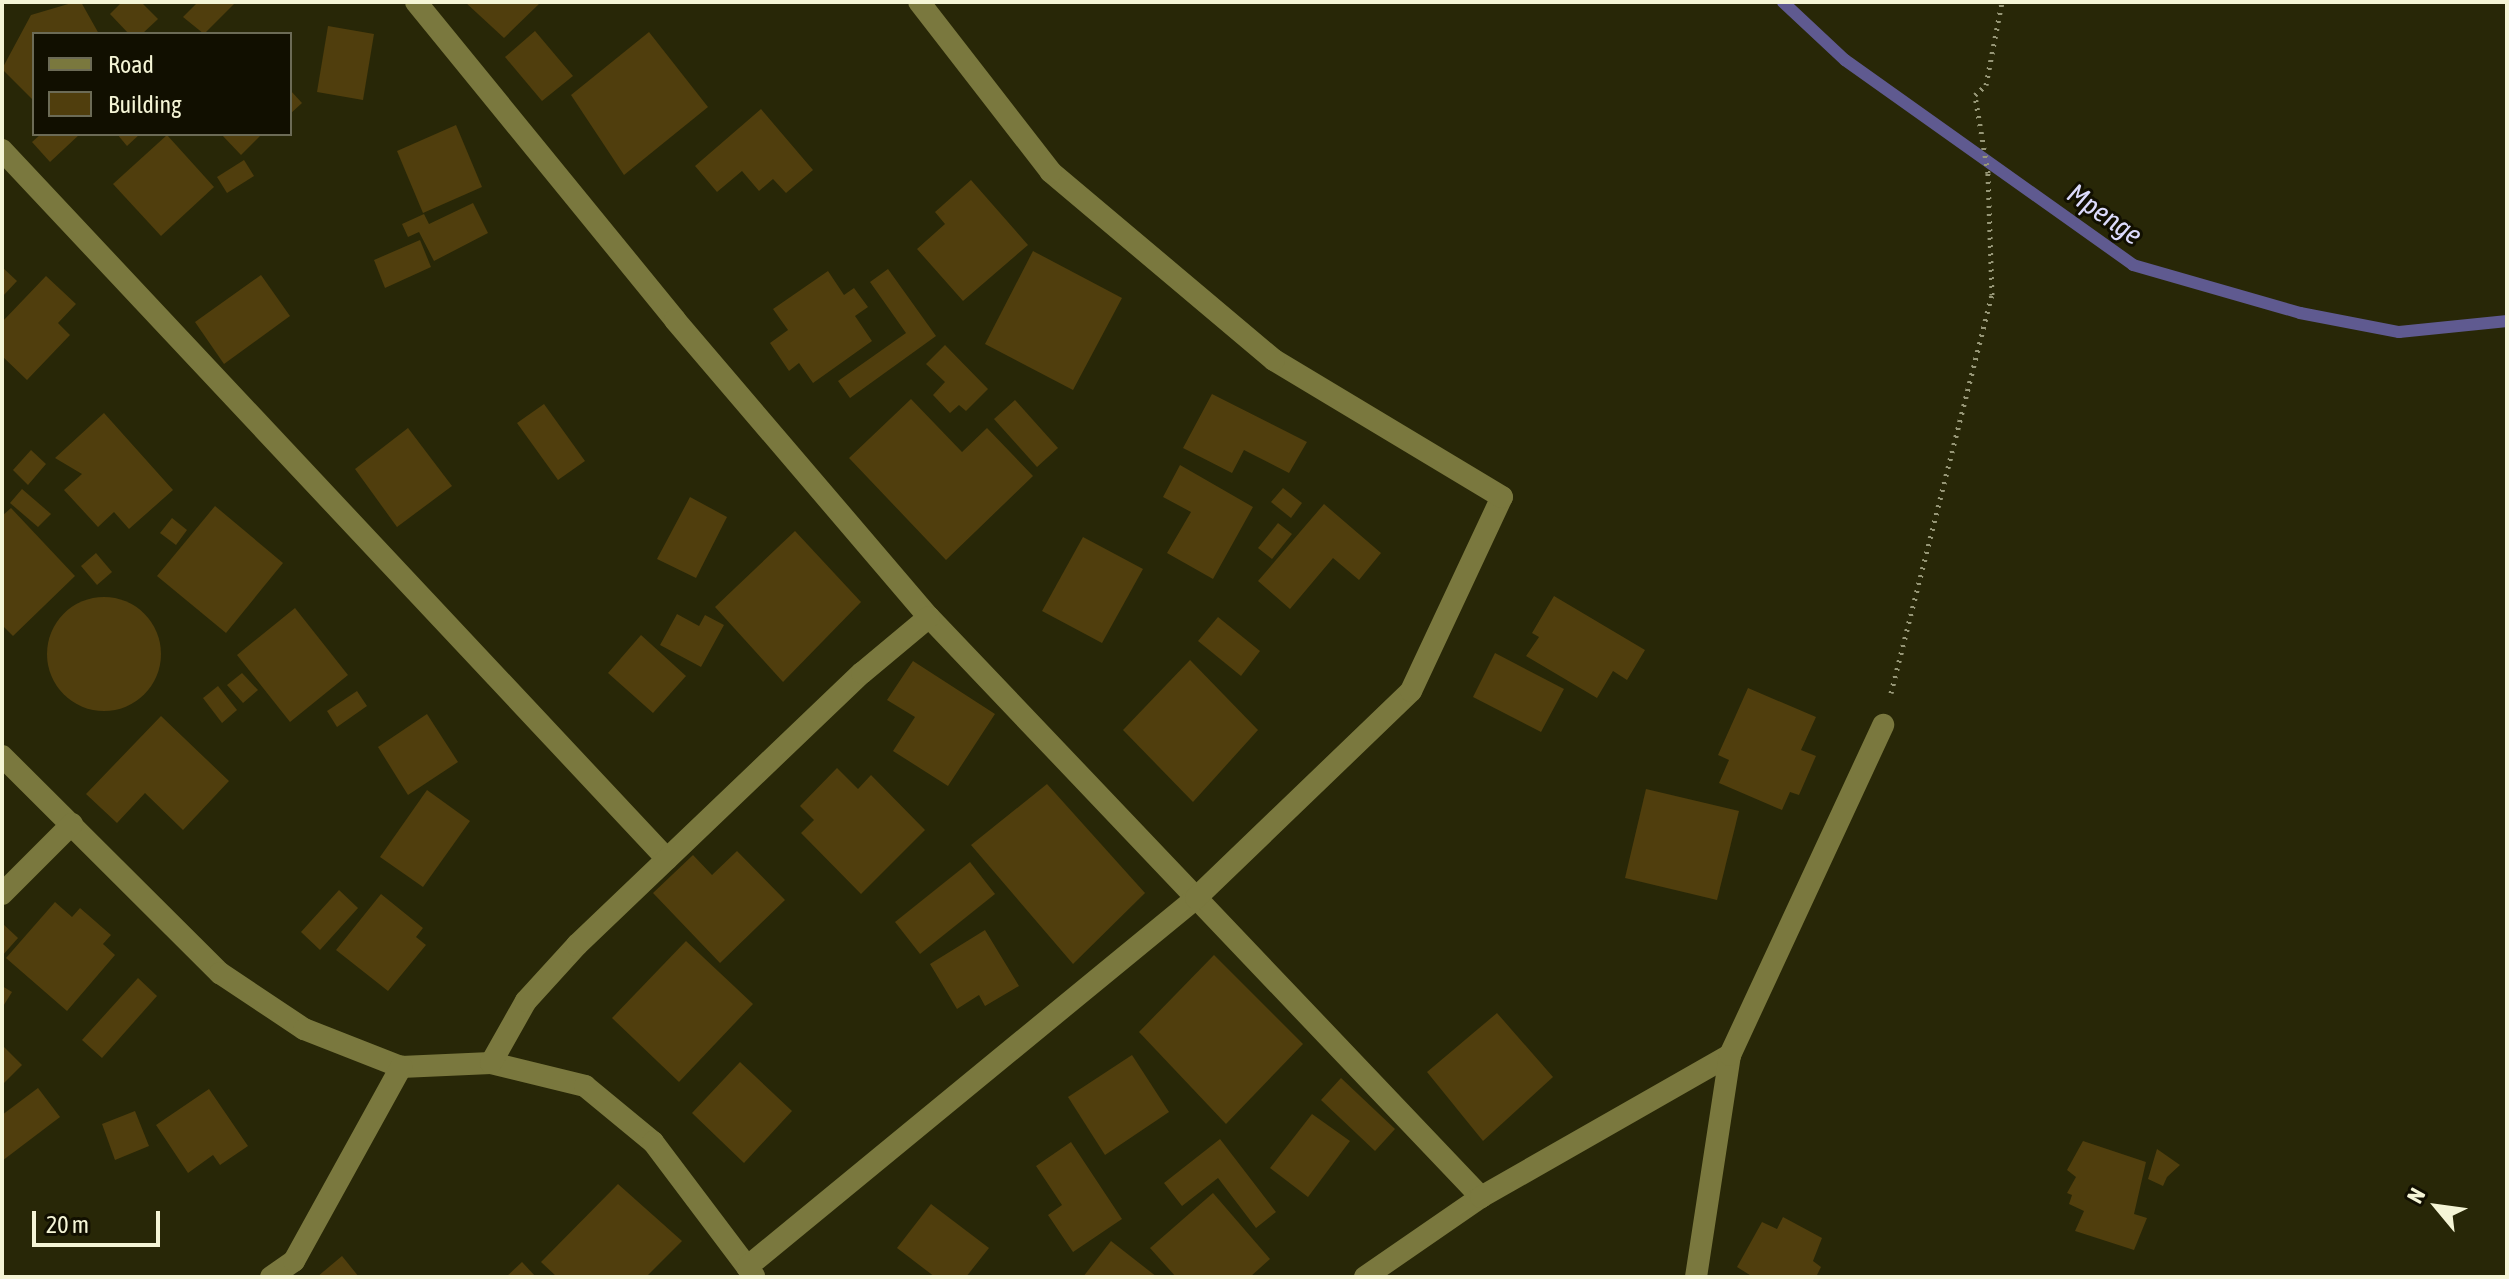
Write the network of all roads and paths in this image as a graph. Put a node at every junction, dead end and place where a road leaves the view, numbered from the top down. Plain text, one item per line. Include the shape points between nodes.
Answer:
1 (416, 2) edge
2 (919, 2) edge
3 (2002, 2) edge
4 (2, 150) edge
5 (929, 617) junction
6 (1883, 725) joint
7 (2, 756) edge
8 (72, 824) junction
9 (667, 859) junction
10 (2, 894) edge
11 (1196, 898) junction
12 (1730, 1055) junction
13 (491, 1063) junction
14 (401, 1067) junction
15 (1481, 1197) junction
16 (750, 1272) edge
17 (271, 1277) edge
18 (1365, 1277) edge
19 (1696, 1277) edge

1 - 5 street via 675,320
2 - 11 street via 1051,172 1274,360 1502,497 1411,691
3 - 6 path via 1986,85 1975,95 1988,173 1992,295
4 - 9 street
5 - 9 street via 862,673
5 - 11 street
6 - 12 street
7 - 8 street
8 - 10 street
8 - 14 street via 220,973 304,1029
9 - 13 street via 526,1001
11 - 15 street
11 - 16 street
12 - 15 street
12 - 19 street
13 - 14 street
13 - 16 street via 585,1086 653,1142
14 - 17 street via 294,1261
15 - 18 street

